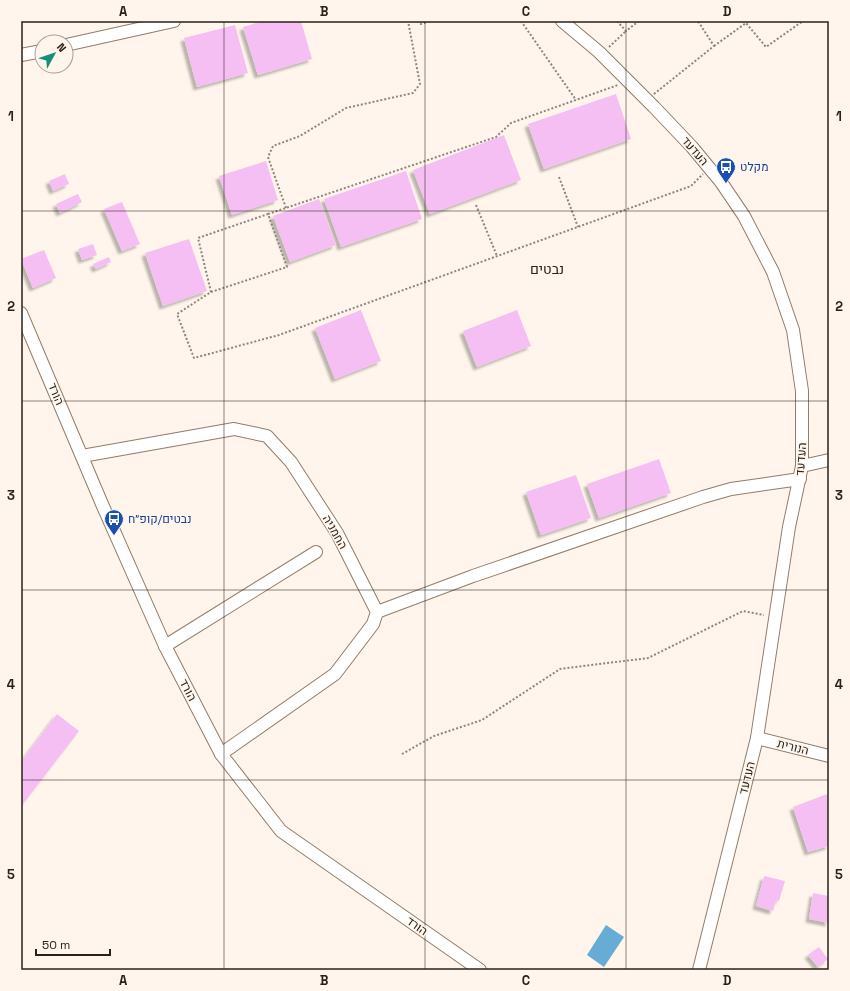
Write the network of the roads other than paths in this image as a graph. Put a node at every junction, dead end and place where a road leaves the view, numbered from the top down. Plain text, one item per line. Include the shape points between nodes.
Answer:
1 (174, 21) edge
2 (562, 21) edge
3 (74, 43) edge
4 (34, 53) edge
5 (21, 55) edge
6 (21, 314) edge
7 (82, 456) junction
8 (829, 460) edge
9 (802, 466) junction
10 (800, 480) junction
11 (316, 552) dead end
12 (377, 612) junction
13 (165, 646) junction
14 (757, 738) junction
15 (221, 754) junction
16 (829, 756) edge
17 (480, 970) edge
18 (700, 970) edge

1 - 3 street
2 - 9 street, העדעד via 601,54 692,146 721,182 751,230 773,272 793,330 802,391
4 - 5 street
6 - 7 street, הורד
7 - 12 street, החמניה via 234,429 267,436 291,462 337,533
7 - 13 street, הורד
8 - 9 street
9 - 10 street, העדעד
10 - 12 street via 731,489 703,496 472,576
10 - 14 street, העדעד via 790,527
11 - 13 street
12 - 15 street via 373,624 335,674
13 - 15 street, הורד
14 - 16 street, הנורית
14 - 18 street, העדעד
15 - 17 street, הורד via 281,831

